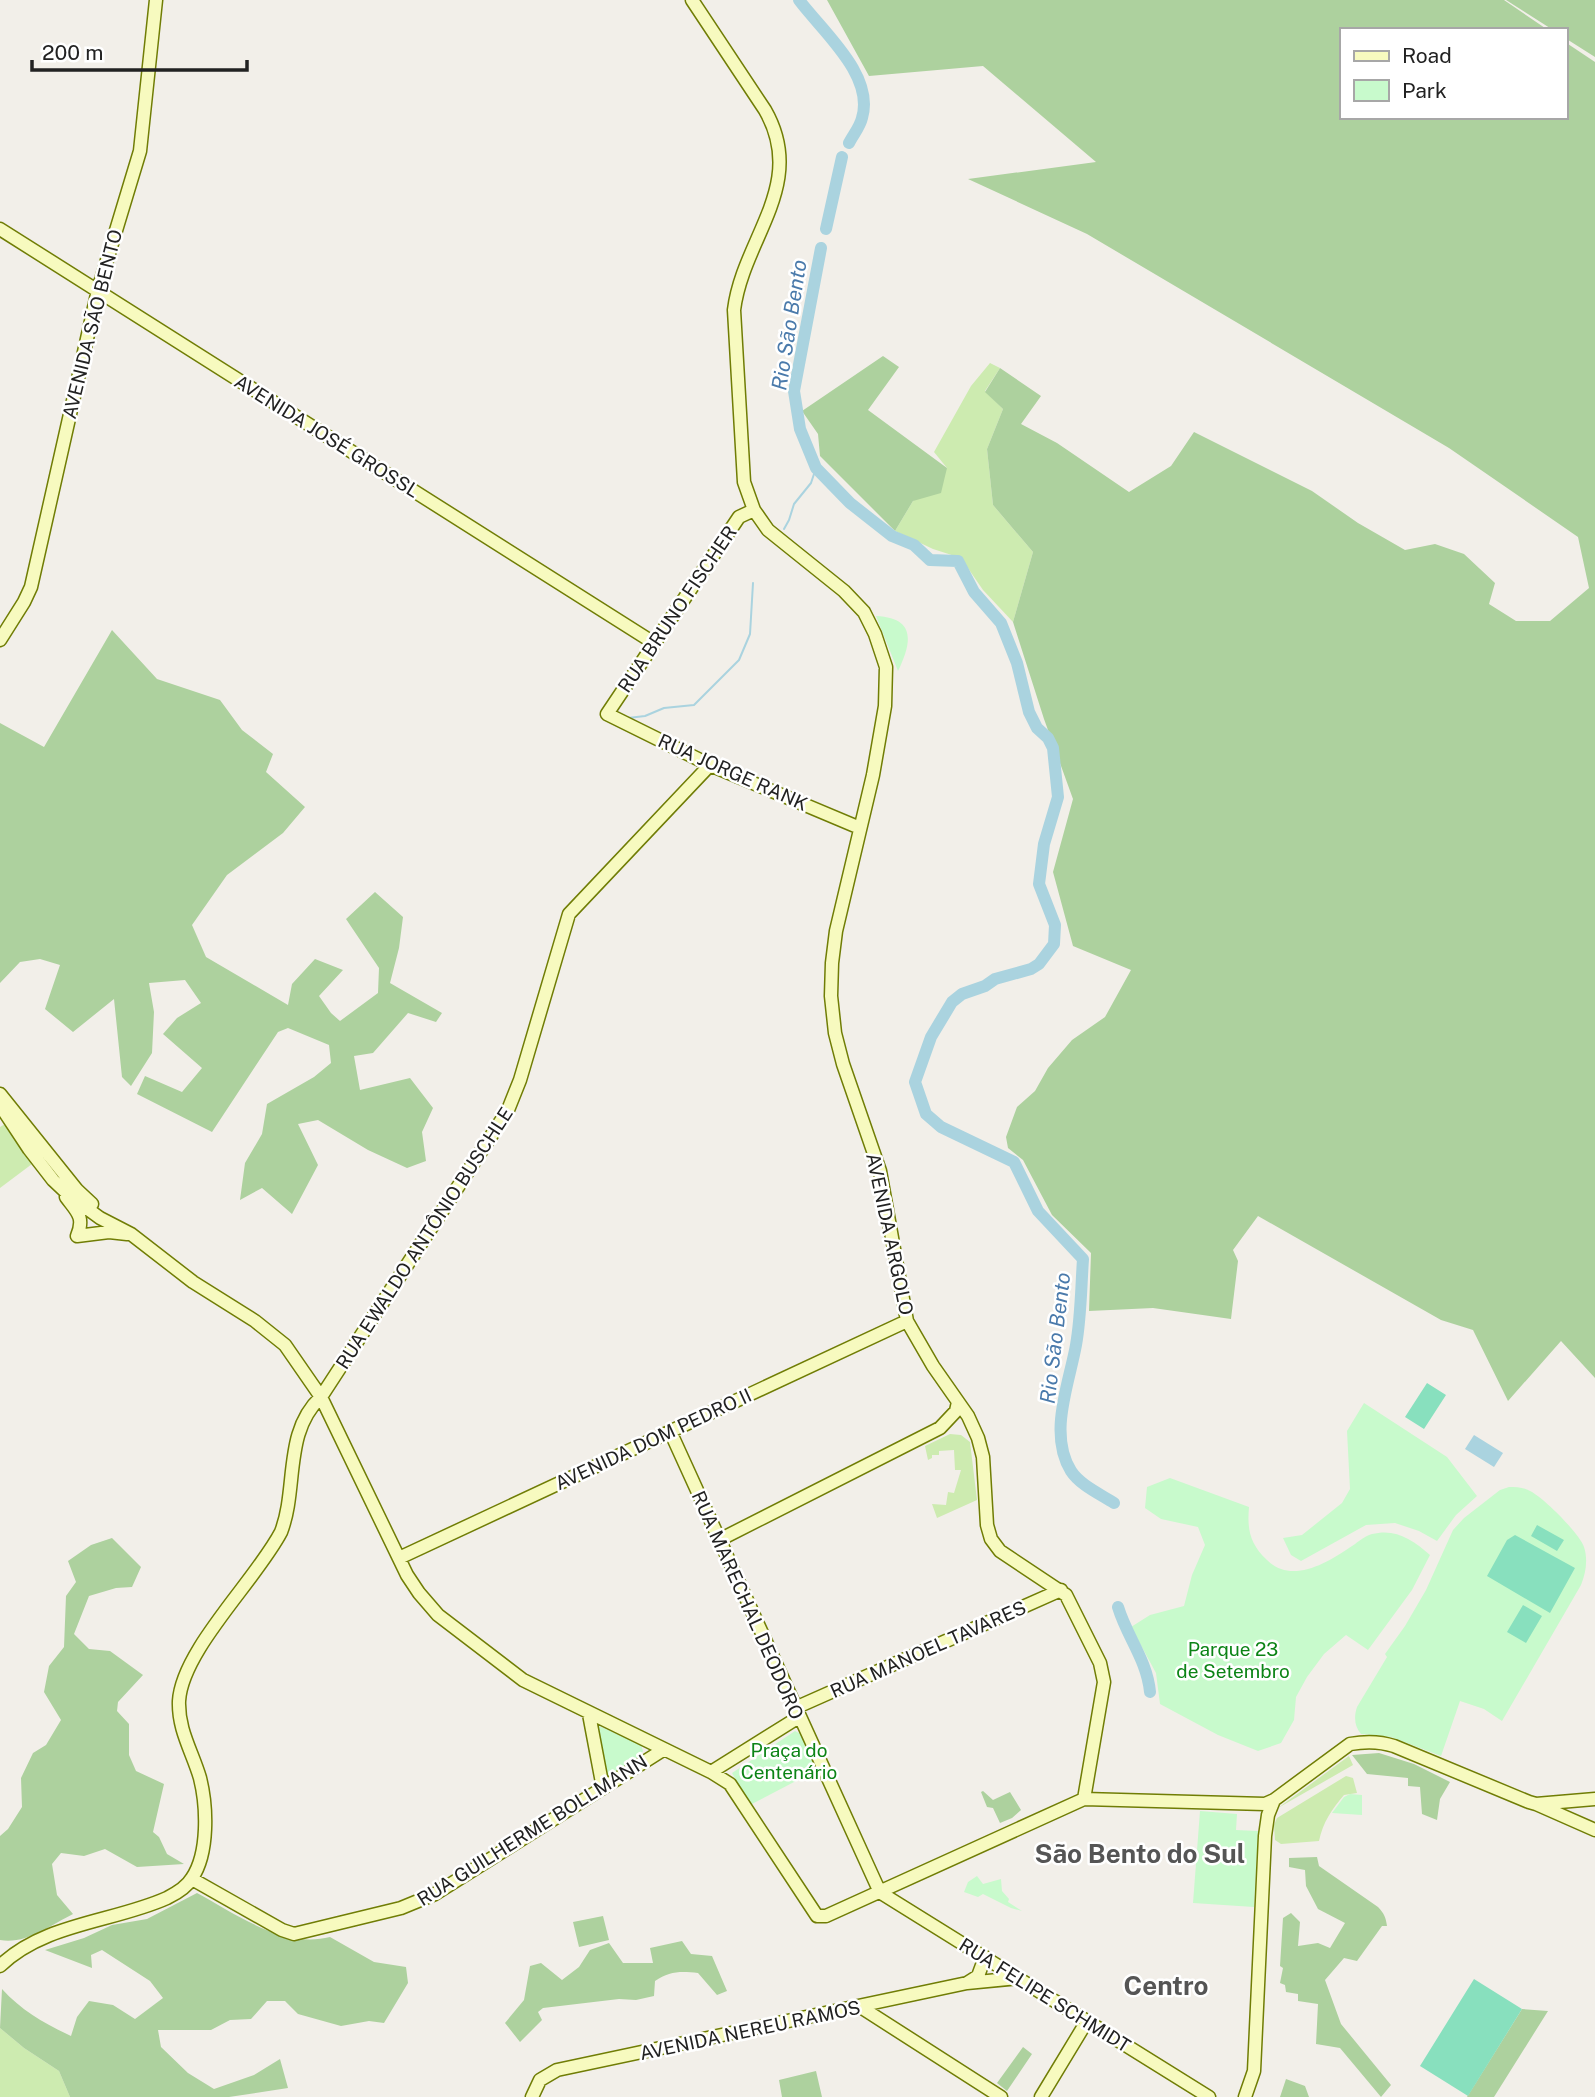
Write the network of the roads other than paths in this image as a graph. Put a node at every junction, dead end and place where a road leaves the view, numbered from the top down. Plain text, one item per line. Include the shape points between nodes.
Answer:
1 (156, 0) edge
2 (692, 0) edge
3 (0, 229) edge
4 (97, 290) junction
5 (754, 510) junction
6 (0, 639) edge
7 (654, 643) junction
8 (607, 714) joint
9 (710, 765) junction
10 (860, 828) junction
11 (0, 1094) edge
12 (0, 1105) edge
13 (53, 1180) junction
14 (106, 1218) junction
15 (131, 1234) junction
16 (907, 1321) junction
17 (321, 1397) junction
18 (958, 1402) junction
19 (670, 1431) junction
20 (719, 1540) junction
21 (399, 1558) junction
22 (1062, 1590) junction
23 (797, 1712) junction
24 (589, 1714) junction
25 (663, 1750) junction
26 (710, 1772) junction
27 (603, 1788) junction
28 (1595, 1798) edge
29 (1084, 1799) junction
30 (1274, 1800) junction
31 (1566, 1801) junction
32 (1243, 1804) junction
33 (1535, 1804) junction
34 (1563, 1816) junction
35 (1595, 1830) edge
36 (1265, 1836) junction
37 (192, 1879) junction
38 (881, 1893) junction
39 (985, 1957) junction
40 (0, 1966) edge
41 (1019, 1978) junction
42 (967, 1983) junction
43 (859, 2006) junction
44 (1087, 2021) junction
45 (534, 2091) edge
46 (1001, 2097) edge
47 (1041, 2097) edge
48 (1209, 2097) edge
49 (1245, 2097) edge

1 - 4 main road, AVENIDA SÃO BENTO via 140,151
2 - 5 main road via 765,110 779,147 776,196 739,283 734,310 744,482
3 - 4 main road, AVENIDA JOSÉ GROSSL
4 - 6 main road, AVENIDA SÃO BENTO via 31,587
4 - 7 main road, AVENIDA JOSÉ GROSSL
5 - 7 main road, RUA BRUNO FISCHER via 739,517
5 - 10 main road, AVENIDA ARGOLO via 768,530 864,612 883,658 887,687
7 - 8 main road, RUA BRUNO FISCHER
8 - 9 main road, RUA JORGE RANK
9 - 10 main road, RUA JORGE RANK
9 - 17 main road, RUA EWALDO ANTÔNIO BUSCHLE via 569,914 508,1110
10 - 16 main road, AVENIDA ARGOLO via 833,946 832,1011 843,1064 878,1164
11 - 14 main road
12 - 13 main road
13 - 14 main road
13 - 15 main road via 81,1219 78,1236
14 - 15 main road
15 - 17 main road via 278,1338
16 - 18 main road, AVENIDA ARGOLO
16 - 19 main road, AVENIDA DOM PEDRO II
17 - 21 main road
17 - 37 main road, RUA EWALDO ANTÔNIO BUSCHLE via 300,1427 281,1532 195,1656 183,1681 180,1726 205,1803 202,1848
18 - 20 main road via 940,1429
18 - 22 main road, AVENIDA ARGOLO via 982,1448 991,1539 1000,1551
19 - 20 main road, RUA MARECHAL DEODORO
19 - 21 main road, AVENIDA DOM PEDRO II
20 - 23 main road, RUA MARECHAL DEODORO
21 - 24 main road via 413,1585 438,1615 523,1680
22 - 23 main road, RUA MANOEL TAVARES
22 - 29 main road, AVENIDA ARGOLO via 1104,1673
23 - 26 main road, RUA MANOEL TAVARES
23 - 38 main road, RUA MARECHAL DEODORO
24 - 25 main road
24 - 27 main road
25 - 26 main road
25 - 27 main road, RUA GUILHERME BOLLMANN
26 - 38 main road via 734,1789 817,1916
27 - 37 main road, RUA GUILHERME BOLLMANN via 435,1894 401,1908 294,1934
28 - 31 main road
29 - 32 main road
29 - 38 main road
30 - 32 main road
30 - 33 main road via 1350,1744 1369,1741 1394,1746
30 - 36 main road
31 - 33 main road
31 - 34 main road via 1559,1808
32 - 36 main road via 1258,1817
33 - 34 main road
34 - 35 main road
36 - 49 main road via 1254,2071
37 - 40 main road via 167,1898 48,1937
38 - 39 main road, RUA FELIPE SCHMIDT
39 - 41 main road, RUA FELIPE SCHMIDT
39 - 42 main road via 981,1970
41 - 42 main road, AVENIDA NEREU RAMOS
41 - 44 main road, RUA FELIPE SCHMIDT
42 - 43 main road, AVENIDA NEREU RAMOS
43 - 45 main road, AVENIDA NEREU RAMOS via 557,2070 545,2076
43 - 46 main road
44 - 47 main road
44 - 48 main road, RUA FELIPE SCHMIDT

